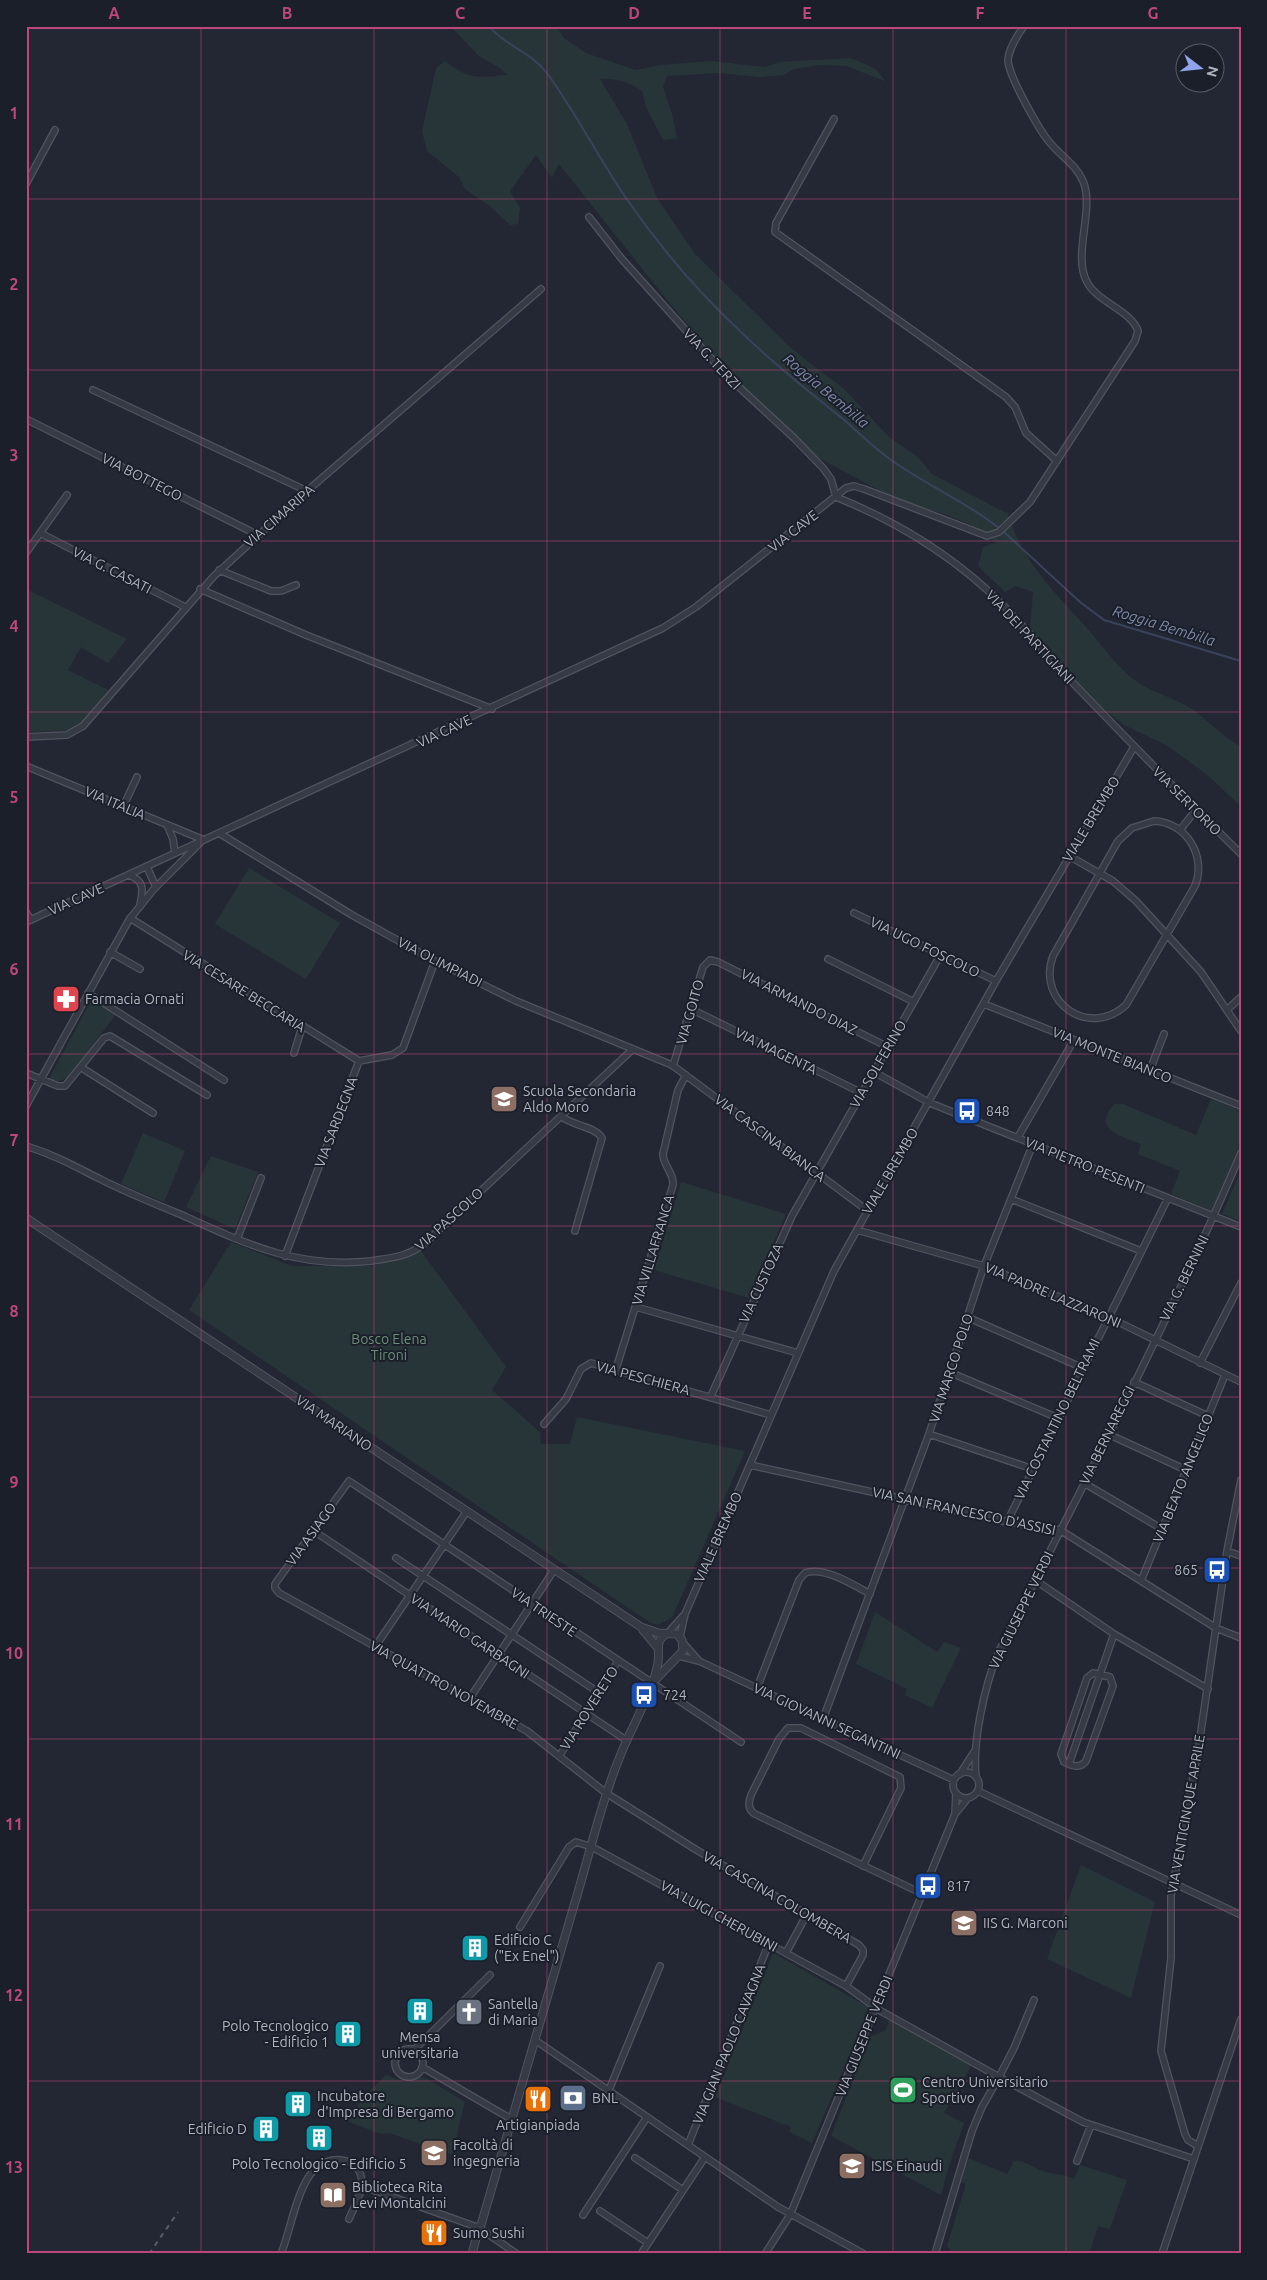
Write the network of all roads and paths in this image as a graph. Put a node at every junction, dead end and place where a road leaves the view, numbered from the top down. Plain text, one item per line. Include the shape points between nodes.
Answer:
1 (1024, 26) edge
2 (834, 119) dead end
3 (55, 130) dead end
4 (26, 184) edge
5 (589, 216) dead end
6 (541, 289) dead end
7 (93, 390) dead end
8 (26, 419) edge
9 (1057, 461) junction
10 (307, 492) junction
11 (67, 495) dead end
12 (836, 497) junction
13 (40, 533) junction
14 (258, 535) junction
15 (26, 553) edge
16 (219, 570) junction
17 (296, 585) dead end
18 (200, 589) junction
19 (185, 607) junction
20 (492, 709) junction
21 (26, 738) edge
22 (1134, 747) junction
23 (26, 766) edge
24 (137, 777) dead end
25 (123, 807) junction
26 (1196, 810) junction
27 (167, 825) junction
28 (1180, 830) junction
29 (219, 833) junction
30 (202, 840) junction
31 (175, 853) junction
32 (1241, 854) edge
33 (1069, 856) junction
34 (146, 867) junction
35 (1099, 873) junction
36 (129, 875) junction
37 (156, 886) junction
38 (139, 906) junction
39 (26, 912) edge
40 (854, 912) dead end
41 (130, 918) junction
42 (28, 921) edge
43 (1167, 936) junction
44 (110, 952) junction
45 (941, 954) junction
46 (828, 959) dead end
47 (710, 960) joint
48 (435, 961) junction
49 (140, 969) dead end
50 (996, 981) junction
51 (88, 993) junction
52 (1241, 997) edge
53 (914, 1002) junction
54 (984, 1004) junction
55 (691, 1009) junction
56 (1227, 1010) junction
57 (302, 1027) junction
58 (1241, 1031) edge
59 (1164, 1034) dead end
60 (1074, 1040) junction
61 (888, 1047) junction
62 (633, 1049) junction
63 (294, 1053) dead end
64 (359, 1062) junction
65 (673, 1066) junction
66 (82, 1068) junction
67 (1150, 1070) junction
68 (874, 1072) junction
69 (26, 1073) edge
70 (686, 1075) junction
71 (40, 1079) junction
72 (224, 1080) dead end
73 (862, 1093) junction
74 (207, 1095) dead end
75 (930, 1103) junction
76 (26, 1106) edge
77 (1241, 1106) edge
78 (153, 1113) dead end
79 (561, 1116) junction
80 (1018, 1137) junction
81 (1033, 1144) junction
82 (26, 1146) edge
83 (1241, 1153) edge
84 (816, 1173) junction
85 (261, 1178) dead end
86 (1011, 1198) junction
87 (1168, 1198) junction
88 (868, 1211) junction
89 (1214, 1216) junction
90 (26, 1218) edge
91 (1241, 1227) edge
92 (857, 1230) junction
93 (575, 1231) dead end
94 (237, 1239) junction
95 (1141, 1251) junction
96 (284, 1256) junction
97 (984, 1266) junction
98 (1241, 1283) edge
99 (636, 1307) junction
100 (967, 1317) junction
101 (1108, 1317) junction
102 (737, 1336) junction
103 (1154, 1340) junction
104 (798, 1353) junction
105 (1200, 1363) junction
106 (1083, 1368) junction
107 (616, 1370) junction
108 (950, 1372) junction
109 (1225, 1375) junction
110 (1134, 1382) junction
111 (1241, 1382) edge
112 (711, 1396) junction
113 (771, 1415) junction
114 (1208, 1416) junction
115 (1058, 1418) junction
116 (544, 1424) dead end
117 (929, 1434) junction
118 (1108, 1434) junction
119 (750, 1465) junction
120 (1033, 1469) junction
121 (1186, 1470) junction
122 (1241, 1480) edge
123 (349, 1481) joint
124 (1084, 1483) junction
125 (905, 1500) junction
126 (467, 1511) junction
127 (1007, 1522) junction
128 (1162, 1529) junction
129 (1060, 1530) junction
130 (314, 1532) junction
131 (444, 1544) junction
132 (1227, 1551) junction
133 (1241, 1556) edge
134 (396, 1558) dead end
135 (554, 1570) junction
136 (423, 1575) junction
137 (1035, 1580) junction
138 (1141, 1580) junction
139 (275, 1588) joint
140 (870, 1594) junction
141 (409, 1595) junction
142 (532, 1604) junction
143 (685, 1614) junction
144 (641, 1627) junction
145 (1216, 1628) junction
146 (511, 1634) junction
147 (667, 1634) junction
148 (1114, 1634) junction
149 (1241, 1638) edge
150 (682, 1641) junction
151 (375, 1647) junction
152 (659, 1650) junction
153 (498, 1655) junction
154 (677, 1657) junction
155 (618, 1661) junction
156 (699, 1661) junction
157 (1100, 1674) junction
158 (654, 1682) junction
159 (757, 1688) junction
160 (1208, 1689) junction
161 (598, 1692) junction
162 (470, 1698) junction
163 (585, 1714) junction
164 (823, 1720) junction
165 (626, 1740) junction
166 (741, 1742) dead end
167 (975, 1751) junction
168 (560, 1755) junction
169 (1069, 1764) junction
170 (960, 1774) junction
171 (976, 1776) junction
172 (954, 1780) junction
173 (978, 1791) junction
174 (606, 1793) junction
175 (956, 1793) junction
176 (968, 1798) junction
177 (955, 1814) junction
178 (592, 1846) junction
179 (863, 1866) junction
180 (1172, 1882) junction
181 (922, 1894) junction
182 (807, 1914) junction
183 (1241, 1915) edge
184 (520, 1927) dead end
185 (769, 1943) junction
186 (786, 1953) junction
187 (660, 1966) dead end
188 (490, 1975) dead end
189 (846, 1986) junction
190 (1034, 2000) dead end
191 (876, 2008) junction
192 (1241, 2019) edge
193 (535, 2040) junction
194 (414, 2050) junction
195 (422, 2068) junction
196 (999, 2077) junction
197 (609, 2090) junction
198 (647, 2117) junction
199 (511, 2119) junction
200 (1091, 2125) junction
201 (688, 2146) junction
202 (1198, 2146) junction
203 (705, 2157) junction
204 (635, 2158) dead end
205 (1194, 2159) junction
206 (1077, 2162) dead end
207 (362, 2186) junction
208 (683, 2190) junction
209 (600, 2211) dead end
210 (583, 2215) dead end
211 (790, 2215) junction
212 (349, 2219) dead end
213 (480, 2228) junction
214 (648, 2243) junction
215 (282, 2254) edge
216 (472, 2254) edge
217 (517, 2254) edge
218 (641, 2254) edge
219 (765, 2254) edge
220 (864, 2254) edge
221 (935, 2254) edge
222 (1162, 2254) edge

1 - 9 street via 1011,49 1008,64 1040,129 1084,182 1082,261 1086,280 1095,293 1133,322 1138,331 1136,341
2 - 9 street via 776,224 775,232 1006,396 1015,407 1026,433
3 - 4 street
5 - 12 street, VIA G. TERZI via 620,258 721,370 823,468 831,479
6 - 10 street, VIA CIMARIPA
7 - 10 street
8 - 14 street, VIA BOTTEGO
9 - 12 street, VIA CAVE via 1030,502 992,536 858,487 846,488
10 - 14 street, VIA CIMARIPA
11 - 13 street
12 - 20 street, VIA CAVE via 677,620
12 - 22 street, VIA DEI PARTIGIANI via 889,520 968,573 1010,612
13 - 15 street
13 - 19 street, VIA G. CASATI
14 - 16 street, VIA CIMARIPA
16 - 17 street via 271,591
16 - 18 street, VIA CIMARIPA
18 - 19 street, VIA CIMARIPA
18 - 20 street
19 - 21 street, VIA CIMARIPA via 83,726 67,735
20 - 29 street, VIA CAVE
22 - 26 street, VIA SERTORIO
22 - 33 street, VIALE BREMBO
23 - 25 street, VIA ITALIA
24 - 25 street
25 - 27 street, VIA ITALIA
26 - 28 street
26 - 32 street, VIA SERTORIO
27 - 30 street, VIA ITALIA
27 - 31 street
28 - 35 street via 1160,822 1143,823 1132,828 1118,841
28 - 43 street via 1195,850 1199,871 1194,889
29 - 30 street, VIA CAVE
29 - 48 street, VIA OLIMPIADI via 352,915
30 - 31 street, VIA CAVE
30 - 37 street
31 - 34 street, VIA CAVE
33 - 35 street
33 - 50 street, VIALE BREMBO
34 - 36 street, VIA CAVE
34 - 37 street
35 - 43 street via 1127,892
35 - 43 street via 1050,966 1051,988 1066,1009 1090,1018 1119,1010 1130,999
36 - 38 street via 142,883
36 - 42 street, VIA CAVE
37 - 38 street
38 - 41 street
39 - 42 street
40 - 45 street, VIA UGO FOSCOLO
41 - 44 street
41 - 57 street, VIA CESARE BECCARIA
43 - 56 street via 1200,972
44 - 49 street
44 - 51 street
45 - 50 street, VIA UGO FOSCOLO
45 - 53 street, VIA SOLFERINO
46 - 53 street
47 - 55 street, VIA GOITO via 704,965
47 - 61 street, VIA ARMANDO DIAZ
48 - 62 street, VIA OLIMPIADI via 516,1000
48 - 64 street, VIA SARDEGNA via 403,1048 392,1055
50 - 54 street, VIALE BREMBO
51 - 71 street
51 - 72 street
52 - 56 street
53 - 61 street, VIA SOLFERINO
54 - 60 street, VIA MONTE BIANCO
54 - 75 street, VIALE BREMBO
55 - 65 street, VIA GOITO
55 - 73 street, VIA MAGENTA
56 - 58 street
57 - 63 street
57 - 64 street, VIA CESARE BECCARIA
59 - 67 street
60 - 67 street, VIA MONTE BIANCO
60 - 80 street
61 - 68 street, VIA SOLFERINO
62 - 65 street, VIA OLIMPIADI
62 - 79 street, VIA PASCOLO
64 - 96 street, VIA SARDEGNA
65 - 70 street, VIA CASCINA BIANCA
66 - 71 street via 63,1086
66 - 74 street via 103,1040 110,1036
66 - 78 street
67 - 77 street, VIA MONTE BIANCO
68 - 73 street, VIA SOLFERINO
68 - 75 street, VIA PIETRO PESENTI
69 - 71 street
70 - 84 street, VIA CASCINA BIANCA
70 - 99 street, VIA VILLAFRANCA via 678,1090 663,1154 673,1185
71 - 76 street
73 - 84 street, VIA SOLFERINO
75 - 80 street, VIA PIETRO PESENTI
75 - 88 street, VIALE BREMBO
79 - 93 street via 568,1122 598,1133 602,1138
79 - 96 street, VIA PASCOLO via 427,1241 410,1253 354,1262
80 - 81 street, VIA PIETRO PESENTI
81 - 86 street, VIA MARCO POLO
81 - 87 street, VIA PIETRO PESENTI
82 - 94 street, VIA PASCOLO via 59,1157 103,1181
83 - 89 street, VIA G. BERNINI
84 - 88 street, VIA CASCINA BIANCA
84 - 102 street, VIA CUSTOZA via 792,1216
85 - 94 street
86 - 95 street
86 - 97 street, VIA MARCO POLO
87 - 89 street, VIA PIETRO PESENTI
87 - 95 street, VIA COSTANTINO BELTRAMI
88 - 92 street, VIALE BREMBO
89 - 91 street, VIA PIETRO PESENTI
89 - 103 street, VIA G. BERNINI
90 - 126 street, VIA MARIANO
92 - 97 street, VIA PADRE LAZZARONI
92 - 104 street, VIALE BREMBO via 826,1288
94 - 96 street, VIA PASCOLO
95 - 101 street, VIA COSTANTINO BELTRAMI
97 - 100 street, VIA MARCO POLO
97 - 101 street, VIA PADRE LAZZARONI
98 - 105 street
99 - 102 street
99 - 107 street, VIA VILLAFRANCA
100 - 106 street
100 - 108 street, VIA MARCO POLO
101 - 103 street, VIA PADRE LAZZARONI
101 - 106 street, VIA COSTANTINO BELTRAMI
102 - 104 street
102 - 112 street, VIA CUSTOZA
103 - 105 street, VIA PADRE LAZZARONI
103 - 110 street, VIA BERNAREGGI
104 - 113 street, VIALE BREMBO
105 - 109 street, VIA PADRE LAZZARONI
106 - 115 street, VIA COSTANTINO BELTRAMI
107 - 112 street, VIA PESCHIERA
107 - 116 street, VIA PESCHIERA via 593,1363 585,1365 566,1399
108 - 115 street
108 - 117 street, VIA MARCO POLO
109 - 111 street, VIA PADRE LAZZARONI
109 - 114 street, VIA BEATO ANGELICO
110 - 114 street
110 - 118 street, VIA BERNAREGGI
112 - 113 street, VIA PESCHIERA
113 - 119 street, VIALE BREMBO
114 - 121 street, VIA BEATO ANGELICO
115 - 120 street, VIA COSTANTINO BELTRAMI
117 - 120 street
117 - 125 street, VIA MARCO POLO
118 - 121 street
118 - 124 street, VIA BERNAREGGI
119 - 125 street, VIA SAN FRANCESCO D'ASSISI
119 - 143 street, VIALE BREMBO
120 - 127 street, VIA COSTANTINO BELTRAMI
121 - 128 street, VIA BEATO ANGELICO
122 - 132 street, VIA VENTICINQUE APRILE
123 - 130 street, VIA ASIAGO
123 - 131 street, VIA TRIESTE
124 - 128 street
124 - 129 street, VIA BERNAREGGI
125 - 127 street, VIA SAN FRANCESCO D'ASSISI
125 - 140 street, VIA MARCO POLO
126 - 131 street
126 - 135 street, VIA MARIANO
127 - 129 street, VIA SAN FRANCESCO D'ASSISI
128 - 138 street, VIA BEATO ANGELICO
129 - 137 street, VIA GIUSEPPE VERDI
129 - 138 street, VIA SAN FRANCESCO D'ASSISI
130 - 139 street, VIA ASIAGO
130 - 141 street, VIA MARIO GARBAGNI
131 - 136 street
131 - 142 street, VIA TRIESTE
132 - 133 street
132 - 145 street, VIA VENTICINQUE APRILE
134 - 136 street
135 - 142 street
135 - 144 street, VIA MARIANO
136 - 141 street
136 - 146 street
137 - 148 street
137 - 167 street, VIA GIUSEPPE VERDI via 994,1664
138 - 145 street, VIA SAN FRANCESCO D'ASSISI
139 - 151 street, VIA QUATTRO NOVEMBRE
140 - 159 street via 842,1578 814,1571 805,1573 799,1580
140 - 164 street, VIA MARCO POLO
141 - 151 street
141 - 153 street, VIA MARIO GARBAGNI
142 - 146 street
142 - 155 street, VIA TRIESTE
143 - 147 street, VIALE BREMBO
143 - 150 street, VIALE BREMBO
144 - 147 street, VIA MARIANO
144 - 152 street, VIA MARIANO
145 - 149 street, VIA SAN FRANCESCO D'ASSISI
145 - 160 street, VIA VENTICINQUE APRILE
146 - 153 street
146 - 161 street
147 - 150 street via 676,1634
147 - 152 street via 660,1639
148 - 157 street
148 - 160 street
150 - 154 street via 683,1651
150 - 156 street, VIA GIOVANNI SEGANTINI
151 - 162 street, VIA QUATTRO NOVEMBRE
152 - 154 street via 666,1658
152 - 158 street
153 - 162 street
153 - 163 street, VIA MARIO GARBAGNI
154 - 156 street, VIA GIOVANNI SEGANTINI
154 - 158 street
155 - 158 street, VIA TRIESTE
155 - 161 street, VIA ROVERETO
156 - 159 street, VIA GIOVANNI SEGANTINI
157 - 169 street
157 - 169 street via 1091,1673 1087,1678 1061,1754
157 - 169 street via 1111,1678 1113,1688 1086,1761 1079,1766
158 - 165 street
158 - 166 street, VIA TRIESTE
159 - 164 street, VIA GIOVANNI SEGANTINI
160 - 180 street, VIA VENTICINQUE APRILE
161 - 163 street, VIA ROVERETO
162 - 168 street, VIA QUATTRO NOVEMBRE via 528,1731
163 - 165 street, VIA MARIO GARBAGNI
163 - 168 street, VIA ROVERETO
164 - 172 street, VIA GIOVANNI SEGANTINI
165 - 174 street
167 - 170 street, VIA GIUSEPPE VERDI
167 - 171 street, VIA GIUSEPPE VERDI
168 - 174 street, VIA QUATTRO NOVEMBRE
170 - 171 street via 968,1772
170 - 172 street
171 - 173 street
172 - 175 street
173 - 176 street
173 - 180 street
174 - 178 street
174 - 182 street, VIA CASCINA COLOMBERA
175 - 176 street
175 - 177 street, VIA GIUSEPPE VERDI
176 - 177 street, VIA GIUSEPPE VERDI
177 - 181 street, VIA GIUSEPPE VERDI
178 - 184 street via 576,1842 569,1847
178 - 185 street, VIA LUIGI CHERUBINI
178 - 193 street
179 - 179 street via 902,1786 900,1777 801,1728 788,1728 779,1739 751,1795 751,1811
179 - 181 street
180 - 183 street
180 - 202 street, VIA VENTICINQUE APRILE via 1171,1958 1161,2051 1185,2134
181 - 191 street, VIA GIUSEPPE VERDI
182 - 186 street
182 - 189 street, VIA CASCINA COLOMBERA via 862,1948 863,1955
185 - 186 street, VIA LUIGI CHERUBINI
185 - 201 street, VIA GIAN PAOLO CAVAGNA
186 - 189 street, VIA LUIGI CHERUBINI
187 - 197 street
188 - 194 street
189 - 191 street
190 - 196 street
191 - 196 street
191 - 211 street, VIA GIUSEPPE VERDI
192 - 202 street
193 - 197 street
193 - 199 street
194 - 195 street via 422,2059
194 - 195 street via 405,2050 398,2055 395,2063 398,2071 405,2076 413,2076
195 - 199 street
196 - 200 street
196 - 221 street via 972,2131
197 - 198 street
198 - 201 street
198 - 210 street
199 - 213 street
200 - 205 street
200 - 206 street
201 - 203 street
202 - 205 street
203 - 208 street
203 - 211 street
204 - 208 street
205 - 222 street
207 - 212 street
207 - 213 street
207 - 215 street via 355,2168 344,2160 328,2161 313,2171 302,2190
208 - 214 street
209 - 214 street
211 - 219 street, VIA GIUSEPPE VERDI
211 - 220 street
213 - 216 street
213 - 217 street
214 - 218 street

